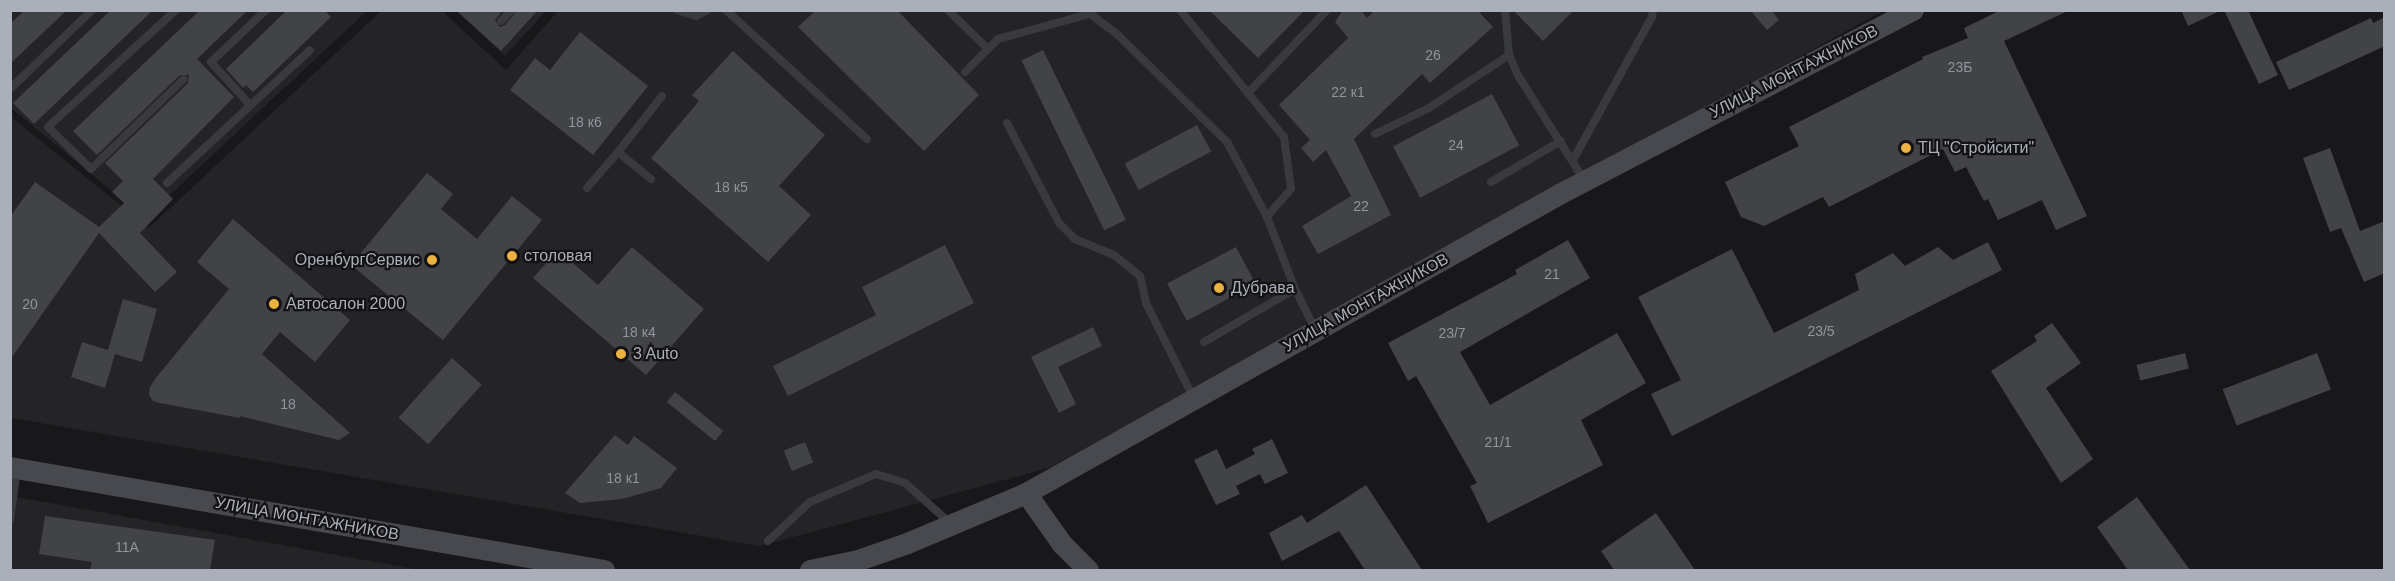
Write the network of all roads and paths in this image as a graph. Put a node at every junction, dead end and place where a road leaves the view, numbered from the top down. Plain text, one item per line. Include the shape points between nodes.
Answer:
1 (92, 10) edge
2 (176, 10) edge
3 (266, 10) edge
4 (512, 10) edge
5 (677, 10) edge
6 (708, 10) edge
7 (726, 10) edge
8 (948, 10) edge
9 (1180, 10) edge
10 (1327, 10) edge
11 (1505, 10) edge
12 (1653, 10) edge
13 (1913, 10) edge
14 (1087, 12) edge
15 (501, 21) dead end
16 (988, 49) junction
17 (310, 50) dead end
18 (1509, 55) junction
19 (965, 72) dead end
20 (184, 79) dead end
21 (10, 89) edge
22 (1248, 93) junction
23 (662, 96) dead end
24 (250, 105) junction
25 (1007, 123) dead end
26 (1375, 134) dead end
27 (867, 139) dead end
28 (1562, 141) junction
29 (618, 152) junction
30 (1573, 160) junction
31 (651, 179) dead end
32 (1585, 181) junction
33 (1491, 182) dead end
34 (167, 183) dead end
35 (587, 188) dead end
36 (1267, 217) junction
37 (1295, 289) junction
38 (1316, 332) junction
39 (1204, 342) dead end
40 (1194, 399) junction
41 (14, 467) edge
42 (1026, 494) junction
43 (10, 520) edge
44 (952, 525) junction
45 (768, 541) dead end
46 (550, 566) edge
47 (604, 570) edge
48 (810, 570) edge
49 (1088, 570) edge

1 - 21 lane
2 - 20 lane via 48,128 91,169
3 - 24 lane via 211,62
4 - 15 lane
5 - 6 lane via 696,16
7 - 27 lane
8 - 16 lane
9 - 22 lane
10 - 22 lane
11 - 18 lane
12 - 30 lane via 1653,17
13 - 32 main road, УЛИЦА МОНТАЖНИКОВ
14 - 16 lane via 998,39
14 - 36 lane via 1118,35 1227,142
16 - 19 lane
17 - 24 lane
18 - 26 lane via 1430,108
18 - 28 lane via 1519,77
22 - 36 lane via 1284,137 1291,189
23 - 29 lane
24 - 34 lane
25 - 40 lane via 1059,223 1075,239 1114,255 1140,276 1146,303
28 - 30 lane
28 - 33 lane
29 - 31 lane
29 - 35 lane
30 - 32 lane
32 - 38 main road, УЛИЦА МОНТАЖНИКОВ
36 - 37 lane
37 - 38 lane
37 - 39 lane
38 - 40 main road, УЛИЦА МОНТАЖНИКОВ
40 - 42 main road, УЛИЦА МОНТАЖНИКОВ
41 - 43 lane
41 - 46 main road, УЛИЦА МОНТАЖНИКОВ
42 - 44 main road, УЛИЦА МОНТАЖНИКОВ
42 - 49 main road via 1062,544
44 - 45 lane via 905,483 876,474 810,502
44 - 48 main road, УЛИЦА МОНТАЖНИКОВ via 858,560
46 - 47 main road, УЛИЦА МОНТАЖНИКОВ

